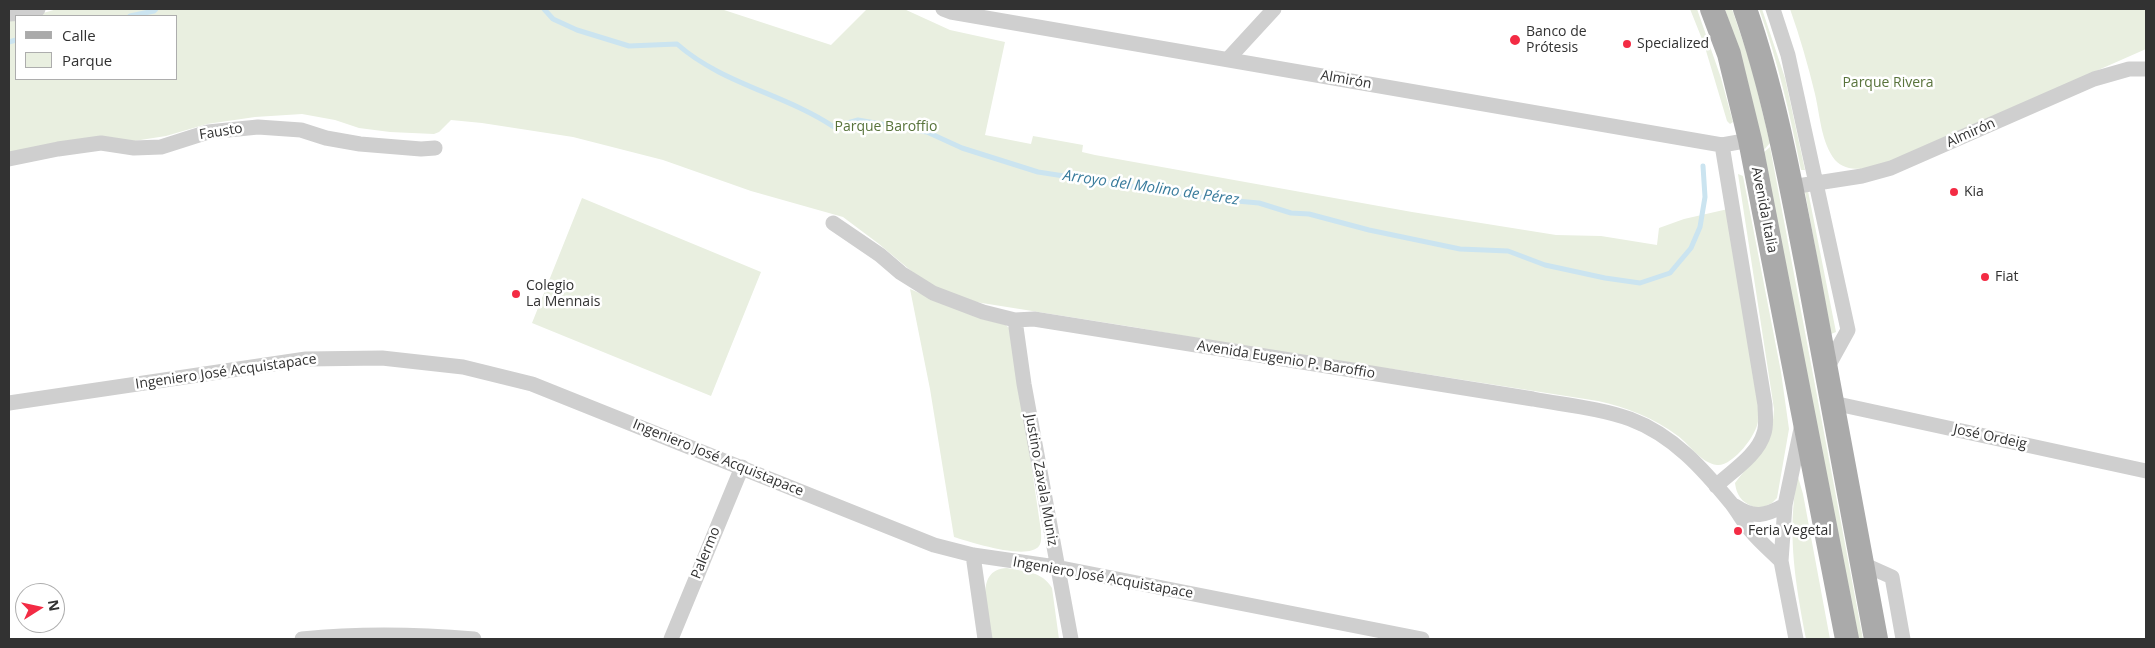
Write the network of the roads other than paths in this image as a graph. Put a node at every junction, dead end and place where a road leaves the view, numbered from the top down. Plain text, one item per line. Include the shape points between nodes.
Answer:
1 (38, 9) edge
2 (943, 9) edge
3 (1274, 9) edge
4 (1712, 9) edge
5 (1745, 9) edge
6 (1773, 9) edge
7 (9, 14) edge
8 (1228, 60) junction
9 (2146, 69) edge
10 (1750, 140) junction
11 (1722, 145) junction
12 (435, 148) dead end
13 (9, 159) edge
14 (1817, 184) junction
15 (1791, 187) junction
16 (833, 223) dead end
17 (1015, 320) junction
18 (1827, 368) junction
19 (9, 403) edge
20 (1833, 403) junction
21 (1804, 414) junction
22 (742, 467) junction
23 (2146, 471) edge
24 (1716, 486) junction
25 (1731, 504) junction
26 (1785, 505) junction
27 (973, 555) junction
28 (1781, 561) junction
29 (1863, 564) junction
30 (1056, 567) junction
31 (302, 639) edge
32 (474, 639) edge
33 (671, 639) edge
34 (985, 639) edge
35 (1071, 639) edge
36 (1422, 639) edge
37 (1796, 639) edge
38 (1847, 639) edge
39 (1876, 639) edge
40 (1903, 639) edge

1 - 7 street
2 - 8 street, Almirón
3 - 8 street
4 - 10 main road, Avenida Italia via 1729,54
5 - 15 main road via 1764,68
6 - 14 street via 1788,54
8 - 11 street, Almirón
9 - 14 street, Almirón via 2129,69 2094,79 1891,168
10 - 11 street, Almirón
10 - 21 main road, Avenida Italia
11 - 24 street, Avenida Italia via 1765,404 1764,432 1759,442 1749,456
12 - 13 street, Fausto via 360,144 300,130 258,127 208,132 161,147 134,148 101,143
14 - 15 street, Almirón
14 - 18 street via 1848,330
15 - 18 main road
16 - 17 street, Avenida Eugenio P. Baroffio via 900,273 933,293 978,311
17 - 24 street, Avenida Eugenio P. Baroffio via 1034,318 1605,412 1630,419 1673,442
17 - 30 street, Justino Zavala Muniz
18 - 20 main road
19 - 22 street, Ingeniero José Acquistapace via 306,359 382,358 463,367 532,384
20 - 23 street, José Ordeig
20 - 29 main road
21 - 26 street, Avenida Italia
21 - 38 main road, Avenida Italia
22 - 27 street, Ingeniero José Acquistapace via 934,545
22 - 33 street, Palermo
24 - 25 street, Avenida Eugenio P. Baroffio
25 - 26 street, Avenida Eugenio P. Baroffio via 1754,515 1770,514
25 - 28 street, Avenida Eugenio P. Baroffio via 1751,531
26 - 28 street, Avenida Italia
27 - 30 street, Ingeniero José Acquistapace
27 - 34 street
28 - 37 street, Avenida Italia
29 - 39 main road
29 - 40 street via 1892,577
30 - 35 street, Justino Zavala Muniz
30 - 36 street, Ingeniero José Acquistapace
31 - 32 street via 372,634

